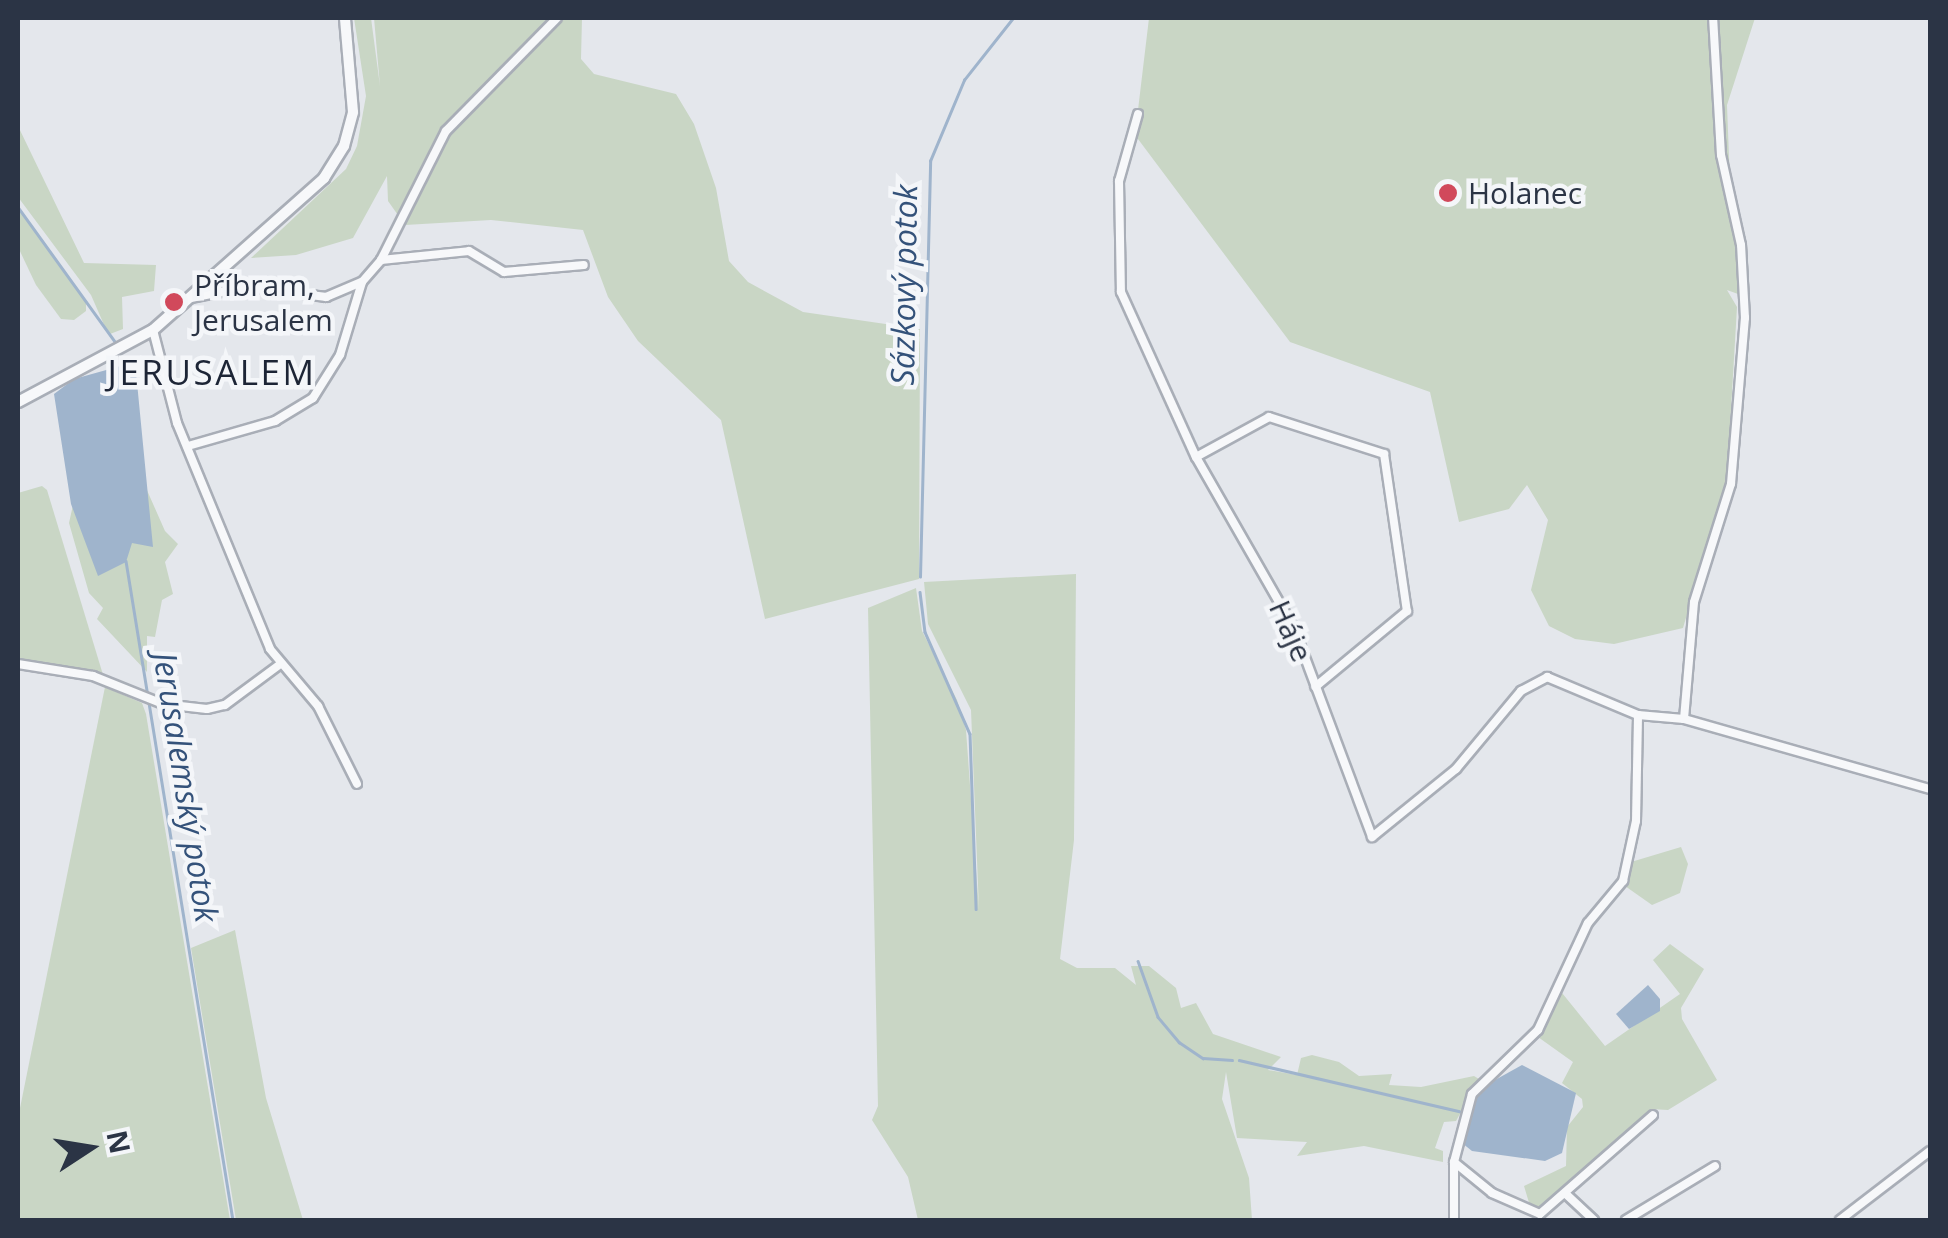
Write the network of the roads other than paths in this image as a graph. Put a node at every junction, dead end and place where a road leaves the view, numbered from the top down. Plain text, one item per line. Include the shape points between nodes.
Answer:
1 (345, 18) edge
2 (557, 18) edge
3 (1713, 18) edge
4 (1138, 114) dead end
5 (381, 260) junction
6 (584, 265) dead end
7 (362, 282) junction
8 (191, 298) junction
9 (153, 330) junction
10 (18, 402) edge
11 (188, 446) junction
12 (1196, 457) junction
13 (18, 664) edge
14 (279, 666) junction
15 (1314, 687) junction
16 (1638, 715) junction
17 (1684, 719) junction
18 (356, 784) dead end
19 (1930, 789) edge
20 (1653, 1115) dead end
21 (1930, 1150) edge
22 (1454, 1162) junction
23 (1716, 1166) dead end
24 (1567, 1194) junction
25 (1454, 1220) edge
26 (1594, 1220) edge
27 (1626, 1220) edge
28 (1840, 1220) edge

1 - 8 street via 353,112 335,163
2 - 5 street via 446,131
3 - 17 street via 1720,155 1742,245 1744,318 1731,484 1689,627
4 - 12 street, Háje via 1119,181 1121,292
5 - 6 street via 469,251 504,272
5 - 7 street
7 - 8 street via 314,299 246,288
7 - 11 street via 340,356 314,398 276,421
8 - 9 street
9 - 10 street
9 - 11 street
11 - 14 street
12 - 15 street, Háje via 1294,628
12 - 15 street via 1269,417 1384,454 1408,611
13 - 14 street via 93,676 146,699 220,708
14 - 18 street via 318,706
15 - 16 street, Háje via 1372,836 1456,768 1538,679 1557,680
16 - 17 street, Háje
16 - 22 street via 1636,821 1623,880 1588,922 1538,1030 1472,1094
17 - 19 street, Háje
20 - 24 street
21 - 28 street
22 - 24 street via 1492,1193 1531,1212 1550,1211
22 - 25 street
23 - 27 street
24 - 26 street

